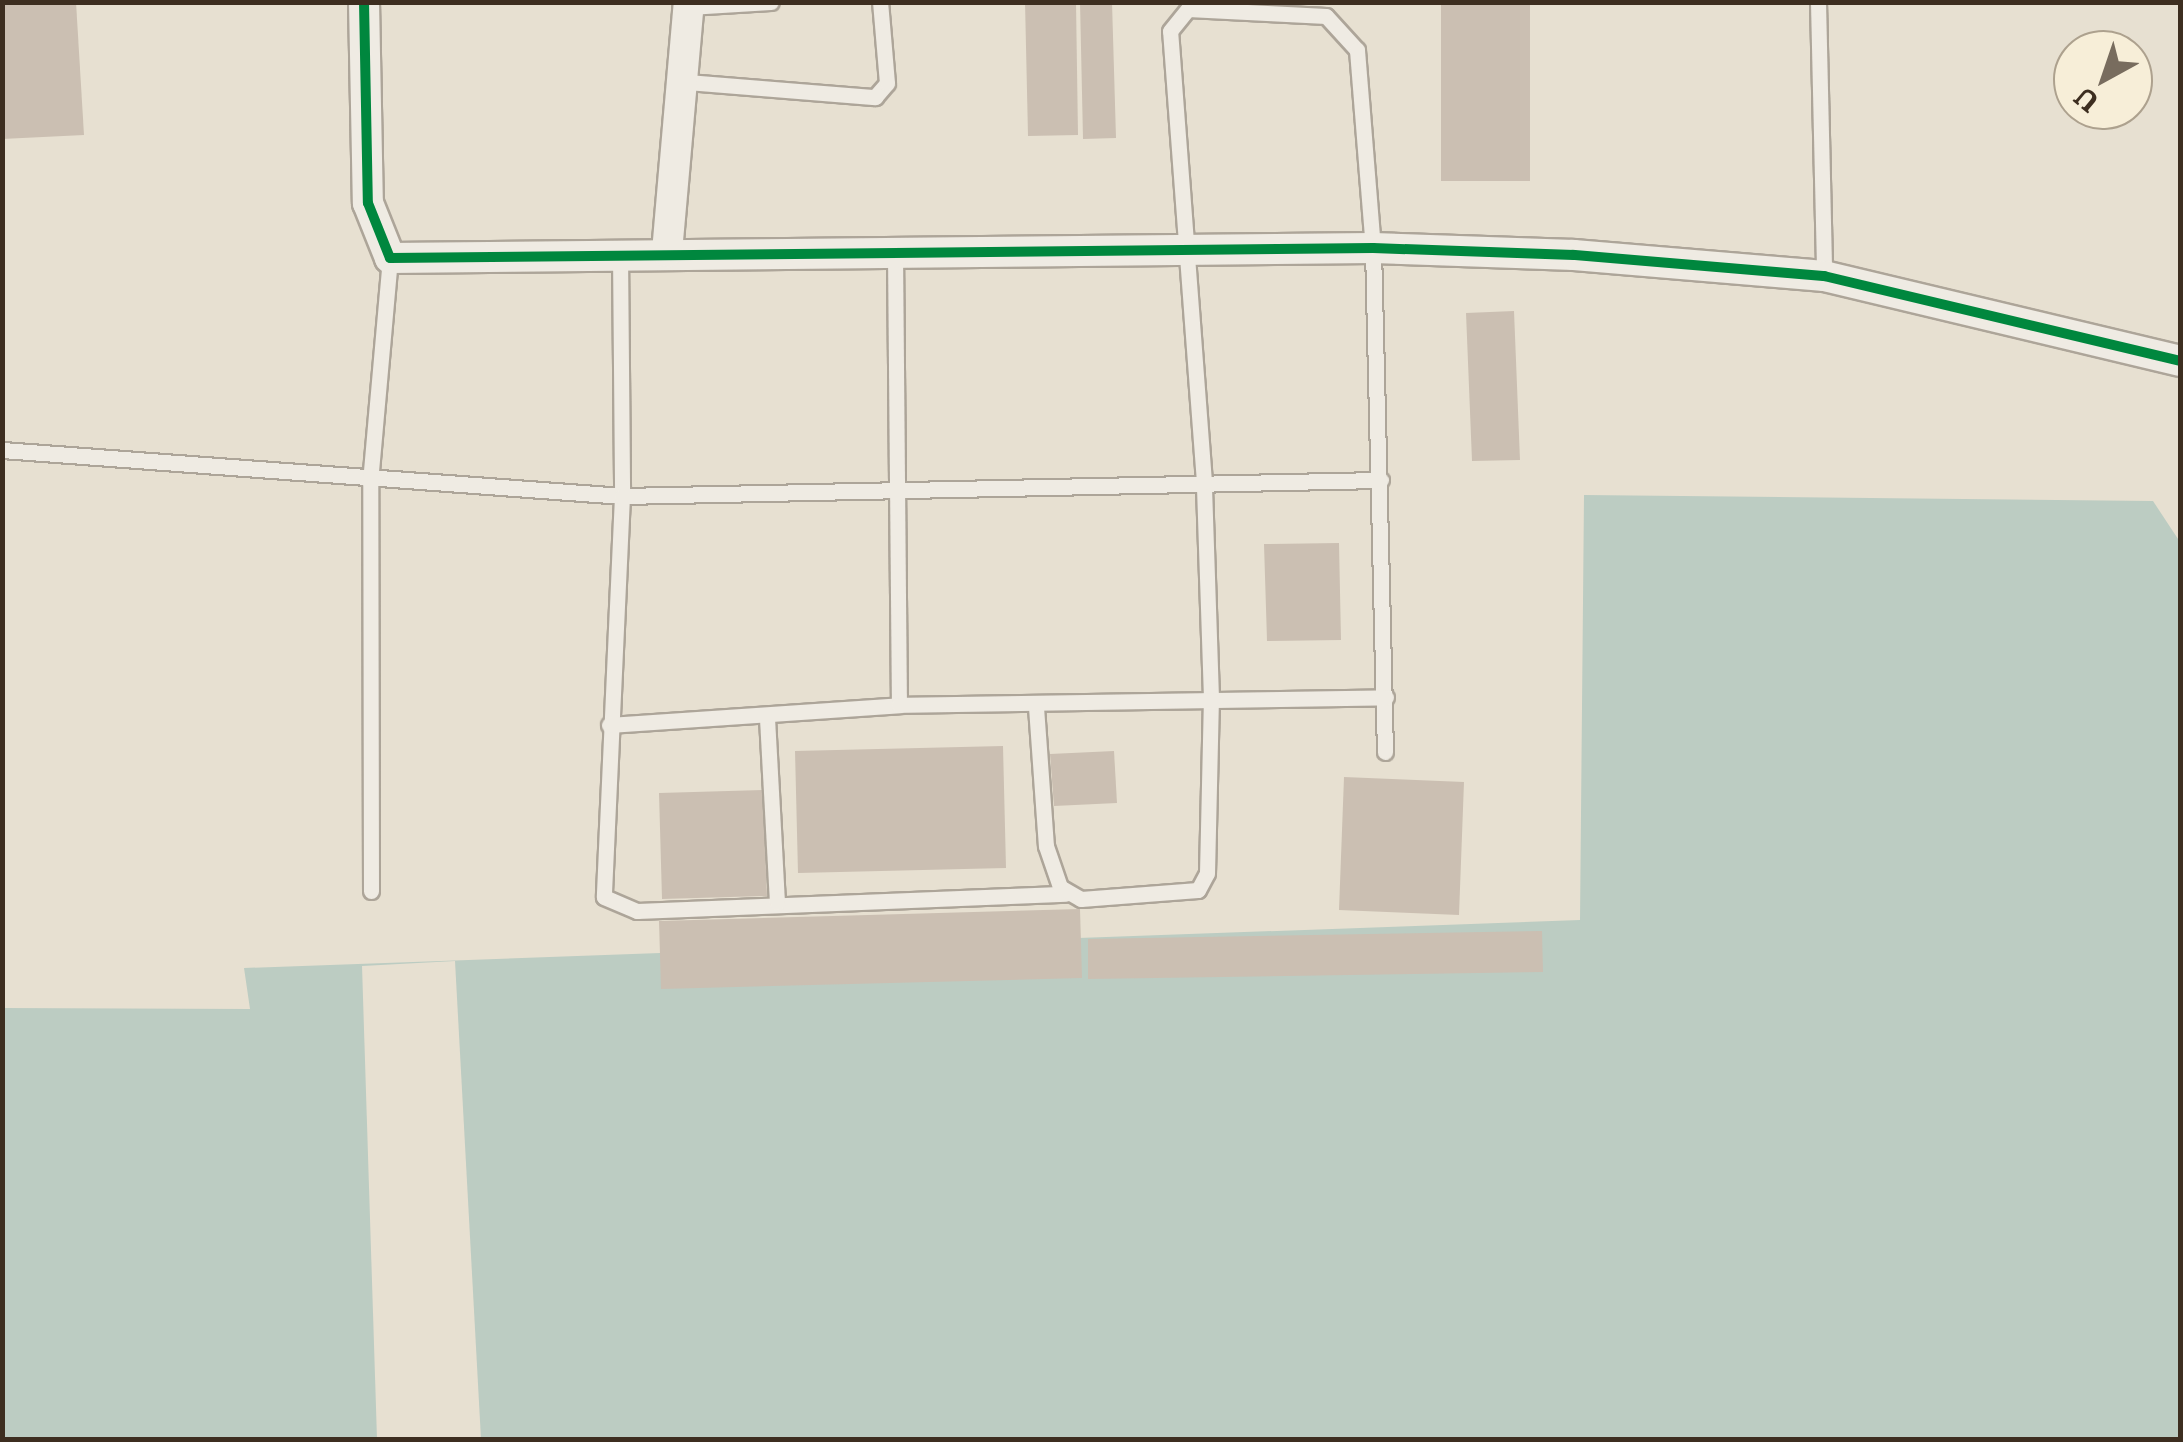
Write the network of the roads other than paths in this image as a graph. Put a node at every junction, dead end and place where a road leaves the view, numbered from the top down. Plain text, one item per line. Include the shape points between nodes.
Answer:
1 (364, 2) edge
2 (771, 2) edge
3 (880, 2) edge
4 (1818, 2) edge
5 (689, 5) edge
6 (687, 82) junction
7 (1373, 248) junction
8 (1188, 250) junction
9 (620, 252) junction
10 (667, 252) junction
11 (894, 252) junction
12 (390, 258) junction
13 (1824, 276) junction
14 (2180, 362) edge
15 (2, 450) edge
16 (1381, 480) junction
17 (370, 482) junction
18 (1204, 482) junction
19 (901, 494) junction
20 (622, 496) junction
21 (1386, 697) junction
22 (1211, 698) junction
23 (899, 705) junction
24 (1036, 707) junction
25 (767, 718) junction
26 (609, 726) junction
27 (1385, 752) dead end
28 (371, 891) dead end
29 (1066, 894) junction
30 (777, 903) junction

1 - 12 street via 368,203
2 - 5 lane
3 - 6 lane via 886,83 875,97
4 - 13 lane
5 - 6 street
6 - 10 street
7 - 8 street
7 - 8 lane via 1356,50 1341,24 1188,10 1170,32
7 - 13 street
7 - 16 lane
8 - 11 street
8 - 18 lane
9 - 10 street
9 - 12 street
9 - 20 lane
10 - 11 street
11 - 19 lane
12 - 17 lane
13 - 14 street
15 - 17 lane
16 - 18 lane
16 - 21 lane
17 - 20 lane
17 - 28 lane
18 - 19 lane
18 - 22 lane
19 - 20 lane
19 - 23 lane
20 - 26 lane
21 - 22 lane
21 - 27 lane
22 - 24 lane
22 - 29 lane via 1203,886 1174,898
23 - 24 lane
23 - 25 lane
24 - 29 lane via 1046,846
25 - 26 lane
25 - 30 lane
26 - 30 lane via 600,872 608,904 626,912
29 - 30 lane

